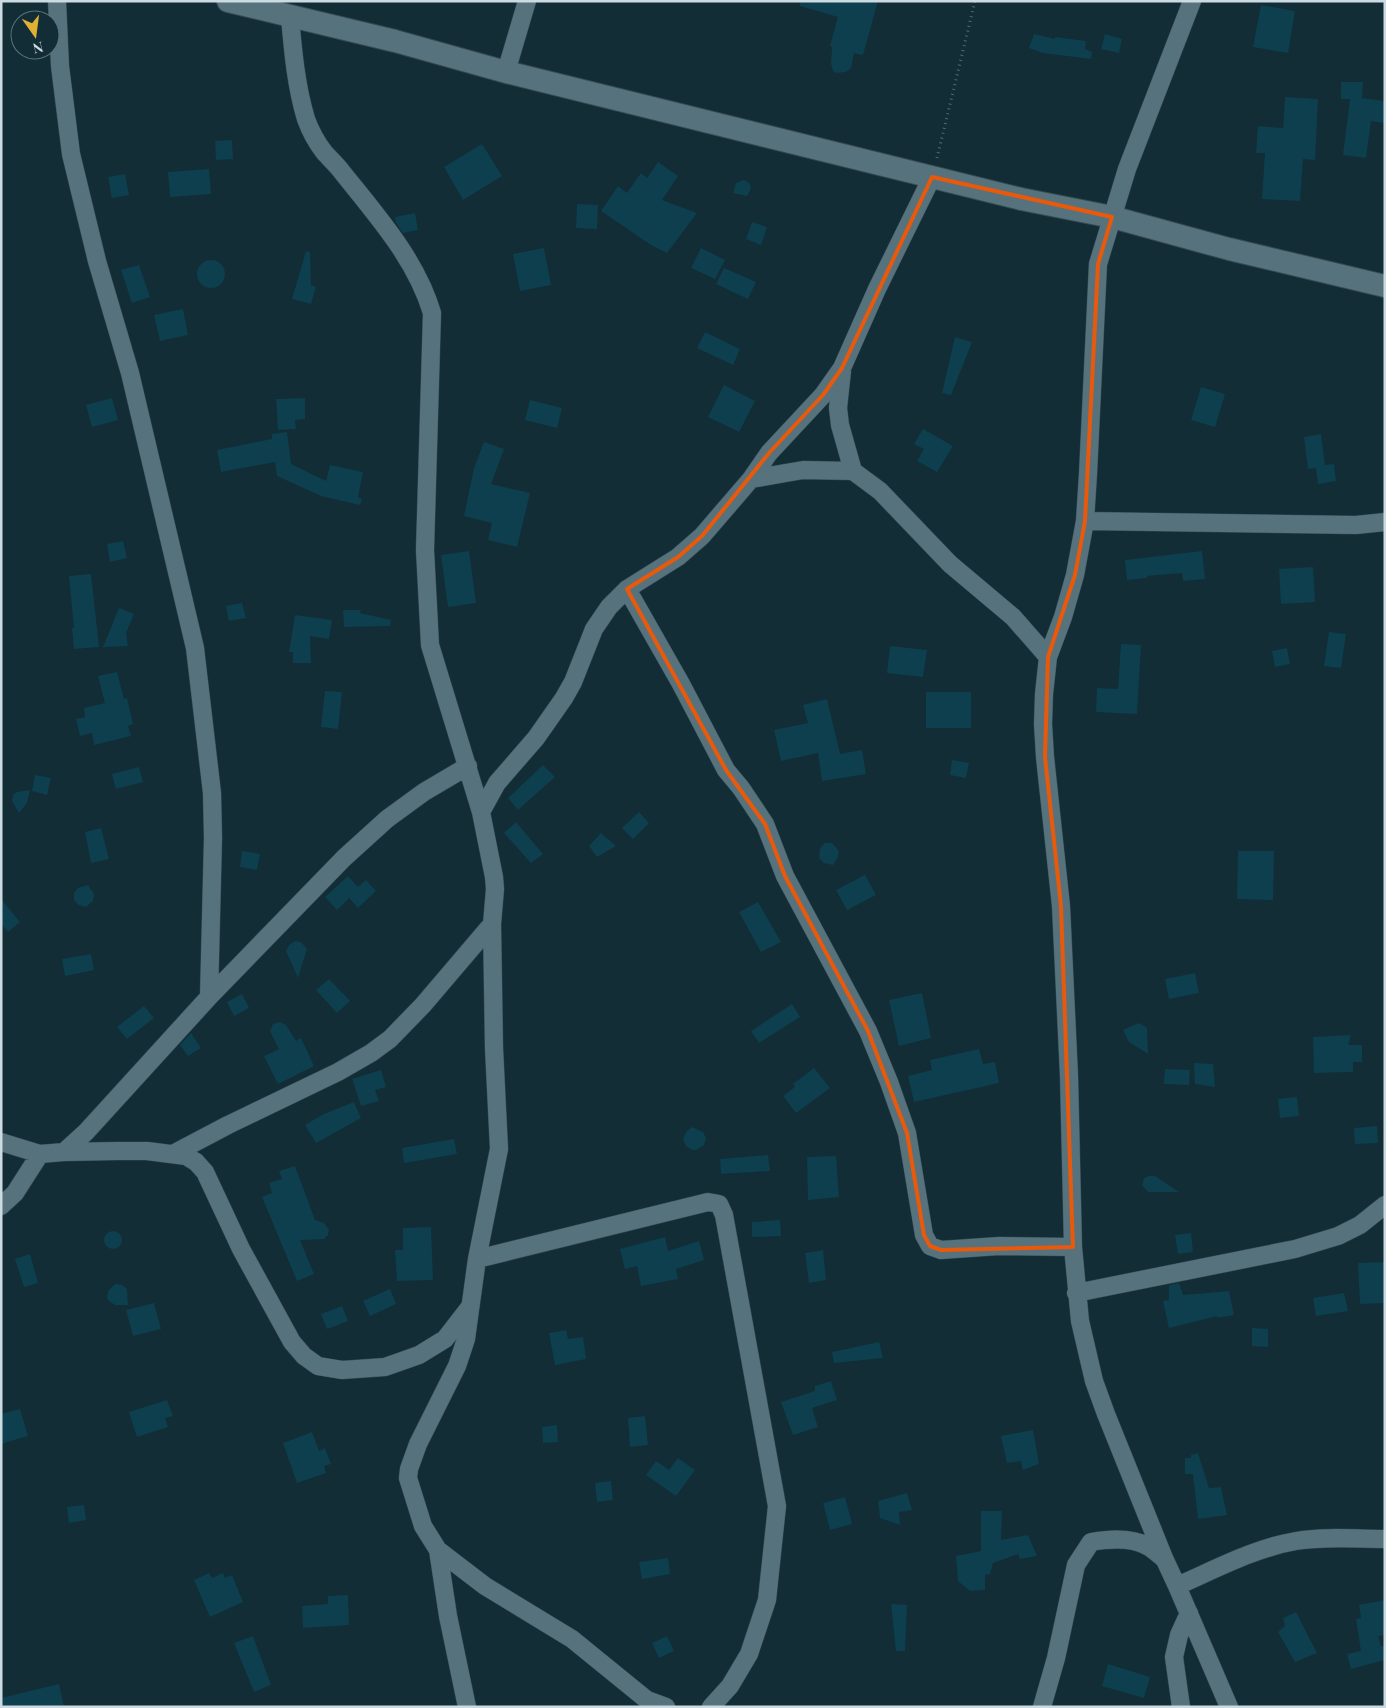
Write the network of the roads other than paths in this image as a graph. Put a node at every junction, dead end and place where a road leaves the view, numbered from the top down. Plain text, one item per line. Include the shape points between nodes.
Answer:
1 (57, 1) edge
2 (228, 1) edge
3 (527, 1) edge
4 (1192, 1) edge
5 (264, 5) edge
6 (290, 17) junction
7 (506, 72) junction
8 (932, 177) junction
9 (1112, 217) junction
10 (1385, 286) edge
11 (842, 368) junction
12 (853, 470) junction
13 (751, 479) junction
14 (1085, 522) junction
15 (1385, 522) edge
16 (627, 589) junction
17 (1048, 657) junction
18 (468, 766) junction
19 (481, 812) junction
20 (492, 924) junction
21 (209, 997) junction
22 (1, 1142) edge
23 (64, 1152) junction
24 (40, 1154) junction
25 (173, 1154) junction
26 (1385, 1205) edge
27 (1, 1206) edge
28 (1073, 1247) junction
29 (478, 1259) junction
30 (1076, 1293) junction
31 (470, 1307) junction
32 (1385, 1539) edge
33 (438, 1550) junction
34 (1164, 1558) junction
35 (1177, 1586) junction
36 (1189, 1613) junction
37 (467, 1707) edge
38 (666, 1707) edge
39 (710, 1707) edge
40 (1042, 1707) edge
41 (1181, 1707) edge
42 (1229, 1707) edge

1 - 21 street via 60,66 72,154 97,261 130,373 195,648 212,793
2 - 5 street
3 - 7 street
4 - 9 street via 1127,169
5 - 6 street
6 - 7 street via 395,41
6 - 18 street via 294,62 306,119 325,153 384,224 418,275 432,313 425,550 430,645
7 - 8 street
8 - 9 street
8 - 11 street
9 - 10 street
9 - 14 street via 1098,264
11 - 12 street via 838,408
11 - 13 street via 823,395 769,453
12 - 13 street via 803,470
12 - 17 street via 880,491 950,564 1013,616
13 - 16 street via 696,542
14 - 15 street via 1356,525
14 - 17 street via 1075,575
16 - 19 street via 594,629 564,698 536,738 497,783
16 - 28 street via 726,770 765,824 785,876 868,1032 907,1133 924,1235 930,1246 941,1250 999,1246
17 - 28 street via 1044,694 1044,757 1061,906
18 - 19 street
18 - 21 street via 387,819
19 - 20 street via 495,889
20 - 25 street via 390,1040 338,1072
20 - 29 street via 499,1149
21 - 23 street
22 - 24 street
23 - 24 street
23 - 25 street
24 - 27 street via 15,1193
25 - 31 street via 186,1156 205,1172 240,1249 292,1342 318,1366 342,1370 384,1368 419,1355 445,1339
26 - 30 street via 1360,1226 1321,1241
28 - 30 street
29 - 31 street
29 - 39 street via 708,1202 719,1204 724,1215 777,1506 768,1600 749,1654 730,1686
30 - 34 street via 1094,1381
31 - 33 street via 466,1339 457,1366 408,1469 410,1488 423,1526
32 - 35 street via 1297,1541 1261,1550
33 - 37 street
33 - 38 street via 485,1586 572,1639 647,1700
34 - 35 street
34 - 40 street via 1146,1545 1108,1539 1091,1542 1076,1565
35 - 36 street
36 - 41 street via 1179,1635 1174,1658
36 - 42 street

